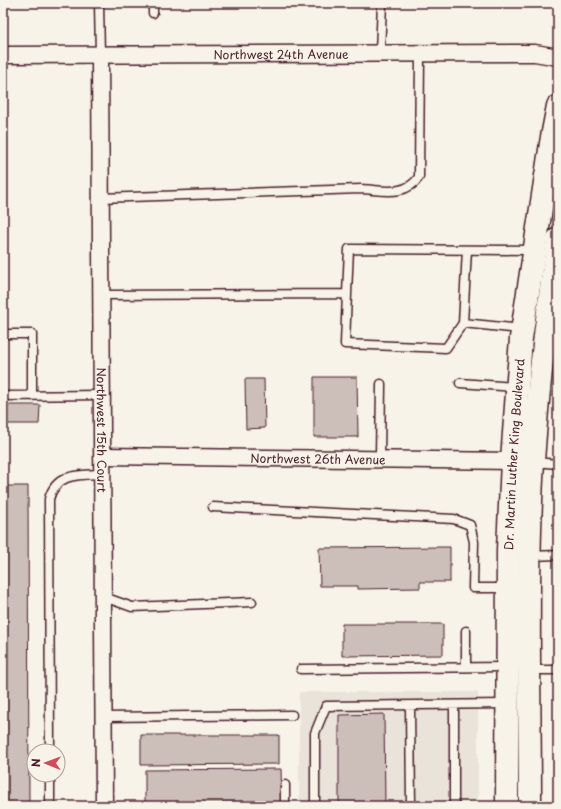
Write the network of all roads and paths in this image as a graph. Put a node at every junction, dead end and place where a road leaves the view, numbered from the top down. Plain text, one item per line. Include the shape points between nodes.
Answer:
1 (99, 3) edge
2 (153, 3) edge
3 (382, 3) edge
4 (153, 13) dead end
5 (420, 53) junction
6 (380, 54) junction
7 (3, 55) edge
8 (100, 55) junction
9 (558, 58) edge
10 (558, 106) edge
11 (100, 198) junction
12 (558, 239) edge
13 (467, 250) junction
14 (534, 250) junction
15 (554, 288) edge
16 (347, 294) junction
17 (102, 296) junction
18 (463, 323) junction
19 (522, 329) junction
20 (3, 334) edge
21 (460, 383) dead end
22 (381, 384) dead end
23 (517, 387) junction
24 (102, 395) junction
25 (3, 396) edge
26 (32, 396) junction
27 (103, 456) junction
28 (380, 458) junction
29 (512, 460) junction
30 (533, 462) junction
31 (558, 464) edge
32 (103, 474) junction
33 (213, 507) dead end
34 (530, 556) junction
35 (558, 556) edge
36 (508, 588) junction
37 (104, 597) junction
38 (252, 602) dead end
39 (466, 631) dead end
40 (466, 667) junction
41 (507, 667) junction
42 (301, 669) dead end
43 (530, 670) junction
44 (558, 670) edge
45 (507, 704) junction
46 (410, 706) junction
47 (454, 706) junction
48 (292, 715) dead end
49 (104, 717) junction
50 (50, 743) edge
51 (50, 783) edge
52 (285, 785) dead end
53 (50, 806) edge
54 (104, 806) edge
55 (285, 806) edge
56 (315, 806) edge
57 (411, 806) edge
58 (454, 806) edge
59 (506, 806) edge
60 (530, 806) edge

1 - 8 lane
2 - 4 lane
3 - 6 lane
5 - 6 street, Northwest 24th Avenue
5 - 9 street, Northwest 24th Avenue via 535,53
5 - 11 lane via 419,177 404,190 361,189
6 - 8 street, Northwest 24th Avenue
7 - 8 street, Northwest 24th Avenue
8 - 11 street, Northwest 15th Court
10 - 14 main road, Dr. Martin Luther King Boulevard
11 - 17 street, Northwest 15th Court
12 - 15 main road, Dr. Martin Luther King Boulevard
13 - 14 lane
13 - 16 lane via 349,249
13 - 18 lane
14 - 19 main road, Dr. Martin Luther King Boulevard
15 - 30 main road, Dr. Martin Luther King Boulevard via 543,341
16 - 17 lane
16 - 18 lane via 345,344 446,348
17 - 24 street, Northwest 15th Court
18 - 19 lane
19 - 23 main road, Dr. Martin Luther King Boulevard
20 - 26 lane via 32,334
21 - 23 lane
22 - 28 lane
23 - 29 main road, Dr. Martin Luther King Boulevard
24 - 26 lane
24 - 27 street, Northwest 15th Court
25 - 26 lane
27 - 28 street, Northwest 26th Avenue
27 - 32 street, Northwest 15th Court
28 - 29 street, Northwest 26th Avenue
29 - 30 street, Northwest 26th Avenue
29 - 36 main road, Dr. Martin Luther King Boulevard
30 - 31 lane
30 - 34 main road, Dr. Martin Luther King Boulevard
32 - 37 street, Northwest 15th Court
32 - 50 lane via 62,479 49,499
33 - 36 lane via 454,519 470,525 474,542 473,588
34 - 35 lane
34 - 43 main road, Dr. Martin Luther King Boulevard
36 - 41 main road, Dr. Martin Luther King Boulevard
37 - 38 lane via 132,607
37 - 49 street, Northwest 15th Court
39 - 40 lane
40 - 41 lane
40 - 42 lane
41 - 45 main road, Dr. Martin Luther King Boulevard
43 - 44 lane
43 - 60 main road, Dr. Martin Luther King Boulevard
45 - 47 lane
45 - 59 main road, Dr. Martin Luther King Boulevard
46 - 47 lane
46 - 56 lane via 326,706 314,733
46 - 57 lane
47 - 58 lane
48 - 49 lane
49 - 54 street, Northwest 15th Court
51 - 53 lane
52 - 55 lane

